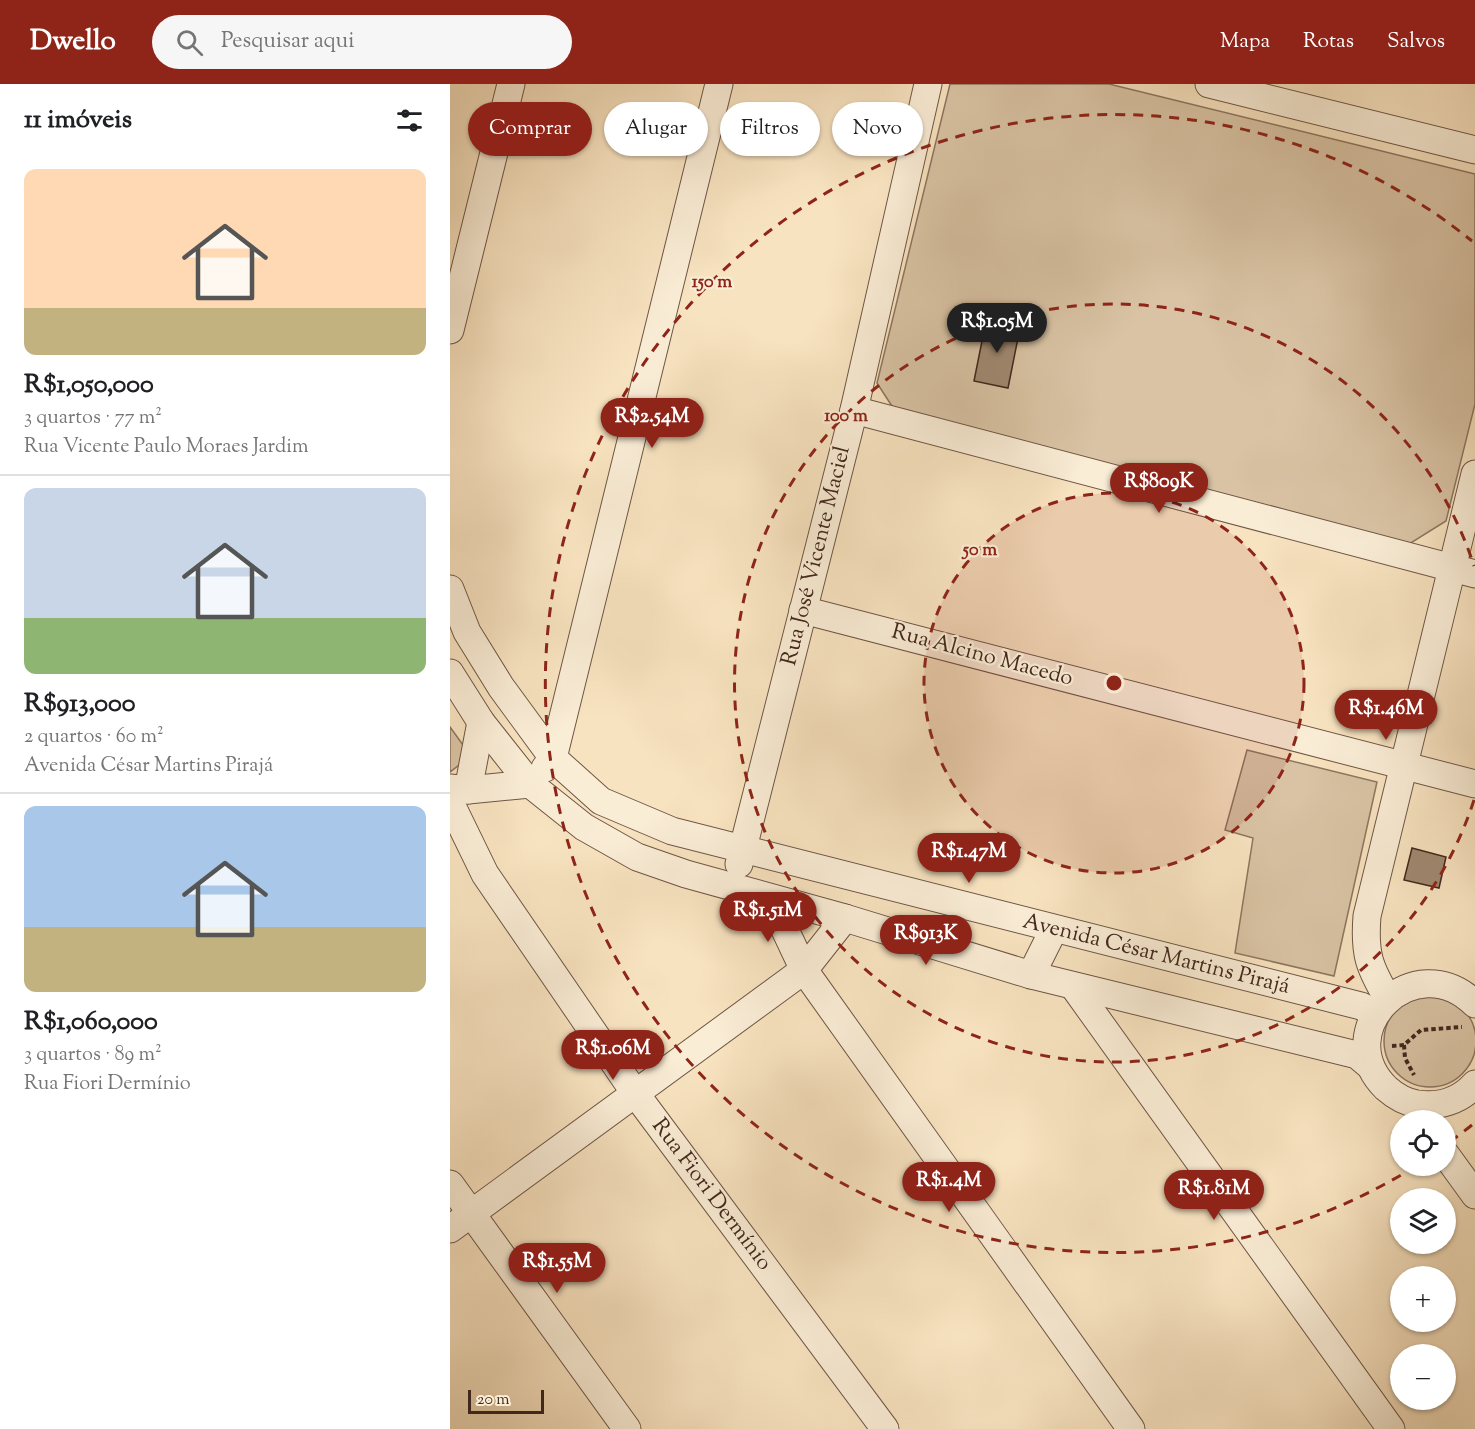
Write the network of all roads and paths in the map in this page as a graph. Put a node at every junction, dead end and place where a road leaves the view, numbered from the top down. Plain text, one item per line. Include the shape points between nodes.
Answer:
1 (511, 84) edge
2 (719, 84) edge
3 (928, 84) edge
4 (1209, 84) edge
5 (1475, 150) edge
6 (450, 330) edge
7 (854, 410) junction
8 (1475, 474) edge
9 (1463, 571) edge
10 (450, 588) edge
11 (803, 610) junction
12 (450, 673) edge
13 (481, 722) junction
14 (553, 758) junction
15 (1403, 766) junction
16 (530, 784) junction
17 (1475, 784) edge
18 (456, 794) edge
19 (743, 848) junction
20 (733, 886) junction
21 (770, 898) junction
22 (845, 918) junction
23 (1054, 930) junction
24 (804, 970) junction
25 (1031, 975) junction
26 (1074, 987) junction
27 (1475, 1004) edge
28 (1382, 1006) junction
29 (1370, 1066) junction
30 (1474, 1089) edge
31 (635, 1093) junction
32 (1413, 1110) edge
33 (1419, 1110) edge
34 (1456, 1169) edge
35 (450, 1184) edge
36 (1475, 1196) edge
37 (460, 1221) edge
38 (627, 1429) edge
39 (885, 1429) edge
40 (1131, 1429) edge
41 (1391, 1429) edge

1 - 6 street
2 - 14 street
3 - 7 street, Rua José Vicente Maciel
4 - 5 street
7 - 9 street
7 - 11 street, Rua José Vicente Maciel
8 - 9 street
9 - 15 street
10 - 14 street, Avenida César Martins Pirajá via 472,641
11 - 15 street, Rua Alcino Macedo
11 - 19 street, Rua José Vicente Maciel
12 - 13 street
13 - 16 street
13 - 18 street
14 - 16 street
14 - 19 street, Avenida César Martins Pirajá via 601,801 672,831
15 - 17 street, Rua Alcino Macedo
15 - 28 street via 1377,870 1365,944
16 - 18 street
16 - 20 street via 584,827 637,857
18 - 31 street, Rua Fiori Dermínio via 485,874
19 - 20 street, Rua José Vicente Maciel
19 - 23 street, Avenida César Martins Pirajá
20 - 21 street
21 - 22 street
21 - 24 street
22 - 24 street
22 - 25 street
23 - 25 street
23 - 28 street, Avenida César Martins Pirajá via 1361,1006
24 - 31 street
24 - 40 street
25 - 26 street
26 - 29 street via 1357,1055
26 - 41 street
27 - 28 street via 1453,988 1419,984 1402,989
28 - 29 street via 1369,1029
29 - 32 street via 1380,1082
30 - 33 street
31 - 37 street
31 - 39 street, Rua Fiori Dermínio
34 - 36 street
35 - 37 street
37 - 38 street

